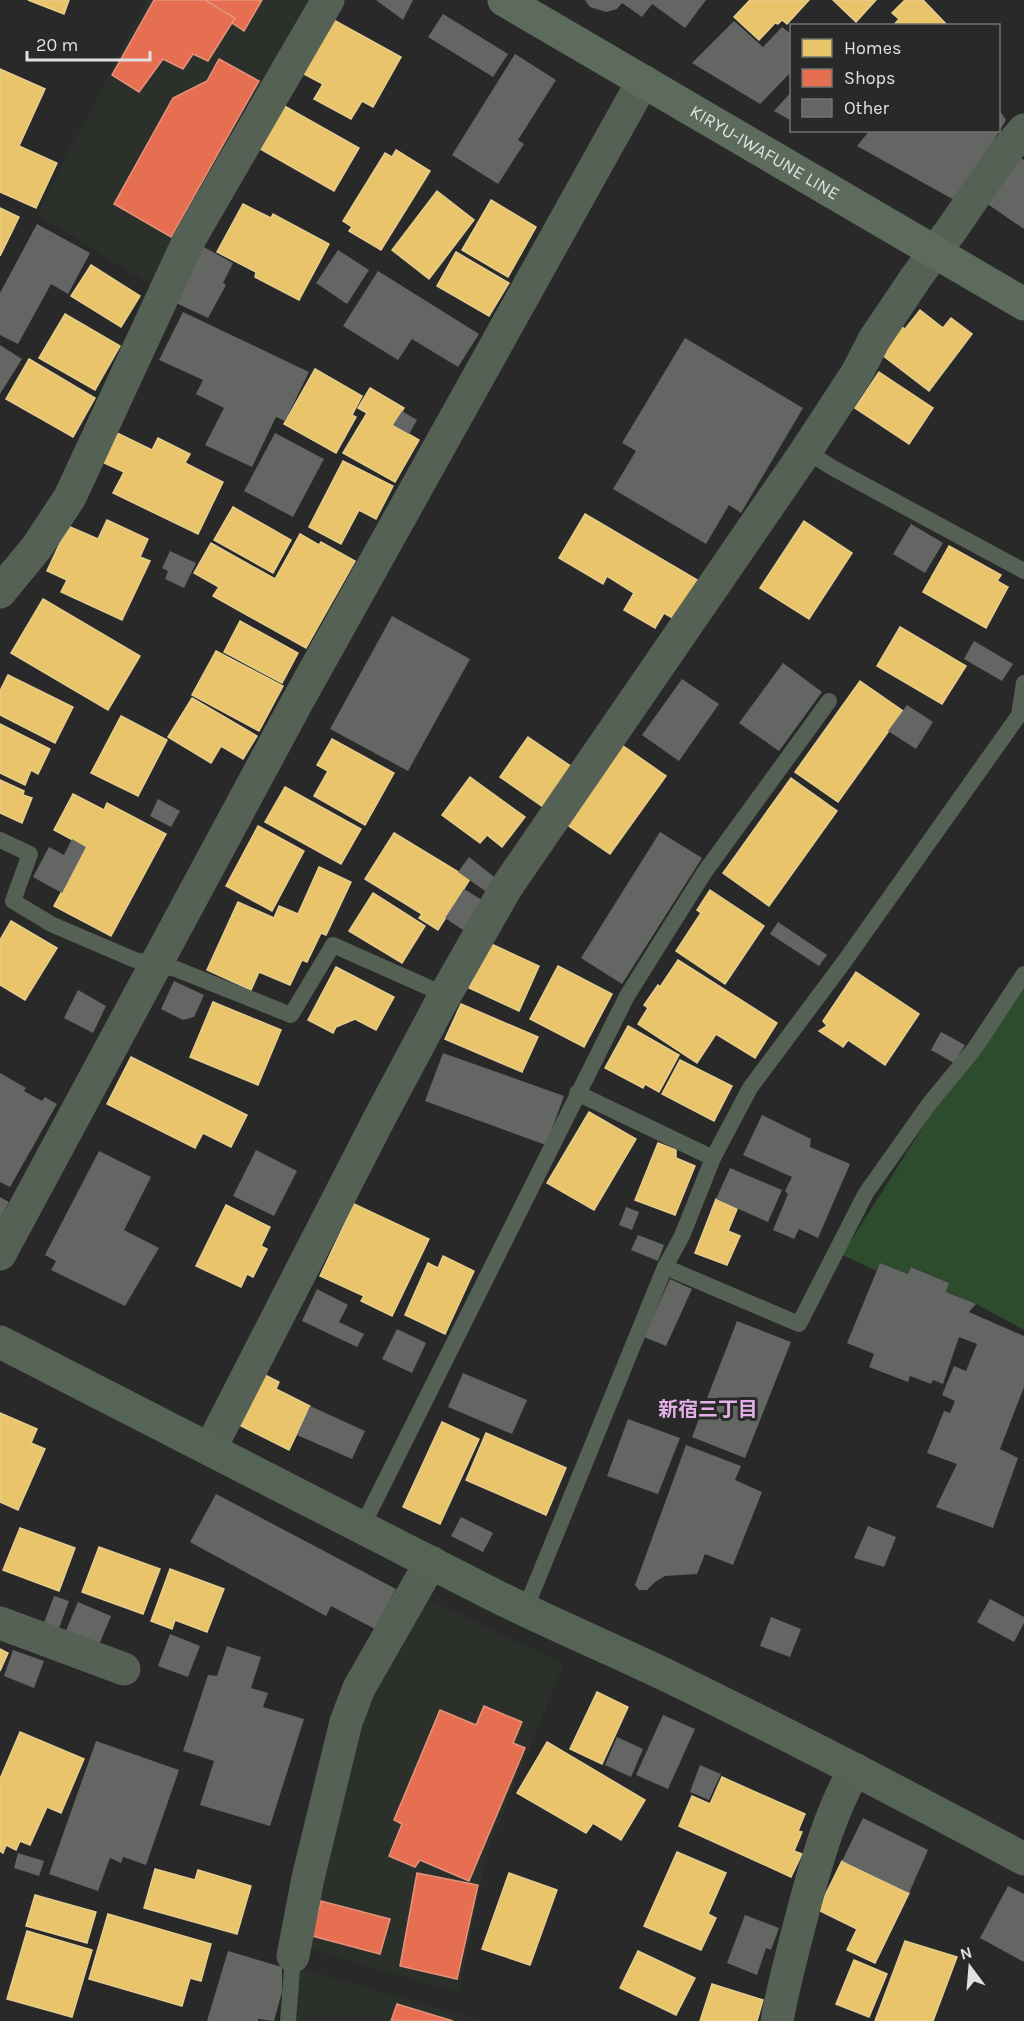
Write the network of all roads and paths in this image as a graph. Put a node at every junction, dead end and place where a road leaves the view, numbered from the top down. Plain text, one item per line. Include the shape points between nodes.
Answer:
1 (328, 0) edge
2 (504, 0) edge
3 (643, 81) junction
4 (1024, 130) edge
5 (934, 252) junction
6 (1024, 304) edge
7 (806, 451) junction
8 (1024, 571) edge
9 (0, 592) edge
10 (1024, 683) edge
11 (829, 701) dead end
12 (0, 840) edge
13 (155, 964) junction
14 (1024, 974) edge
15 (444, 997) junction
16 (577, 1093) junction
17 (713, 1158) junction
18 (0, 1254) edge
19 (665, 1268) junction
20 (0, 1342) edge
21 (210, 1449) junction
22 (361, 1529) junction
23 (431, 1562) junction
24 (525, 1610) junction
25 (0, 1623) edge
26 (124, 1669) dead end
27 (855, 1769) junction
28 (1024, 1858) edge
29 (293, 1956) joint
30 (288, 2021) edge
31 (777, 2021) edge

1 - 9 street via 189,240 70,497 37,547
2 - 3 main road, KIRYU-IWAFUNE LINE
3 - 5 main road, KIRYU-IWAFUNE LINE
3 - 13 street
4 - 5 street
5 - 6 main road, KIRYU-IWAFUNE LINE
5 - 7 street
7 - 8 lane
7 - 15 street via 506,888
10 - 17 lane via 1019,716 750,1088
11 - 16 lane via 704,873 627,996
12 - 13 lane via 30,854 13,901 51,924 135,960
13 - 15 lane via 291,1016 333,945
13 - 18 street
14 - 19 lane via 975,1048 929,1104 866,1193 799,1324
15 - 21 street
16 - 17 lane
16 - 22 lane
17 - 19 lane
19 - 24 lane
20 - 21 street
21 - 22 street
22 - 23 street
23 - 24 street
23 - 29 street via 359,1688 346,1722
24 - 27 street
25 - 26 street
27 - 28 street
27 - 31 street via 819,1853
29 - 30 lane

